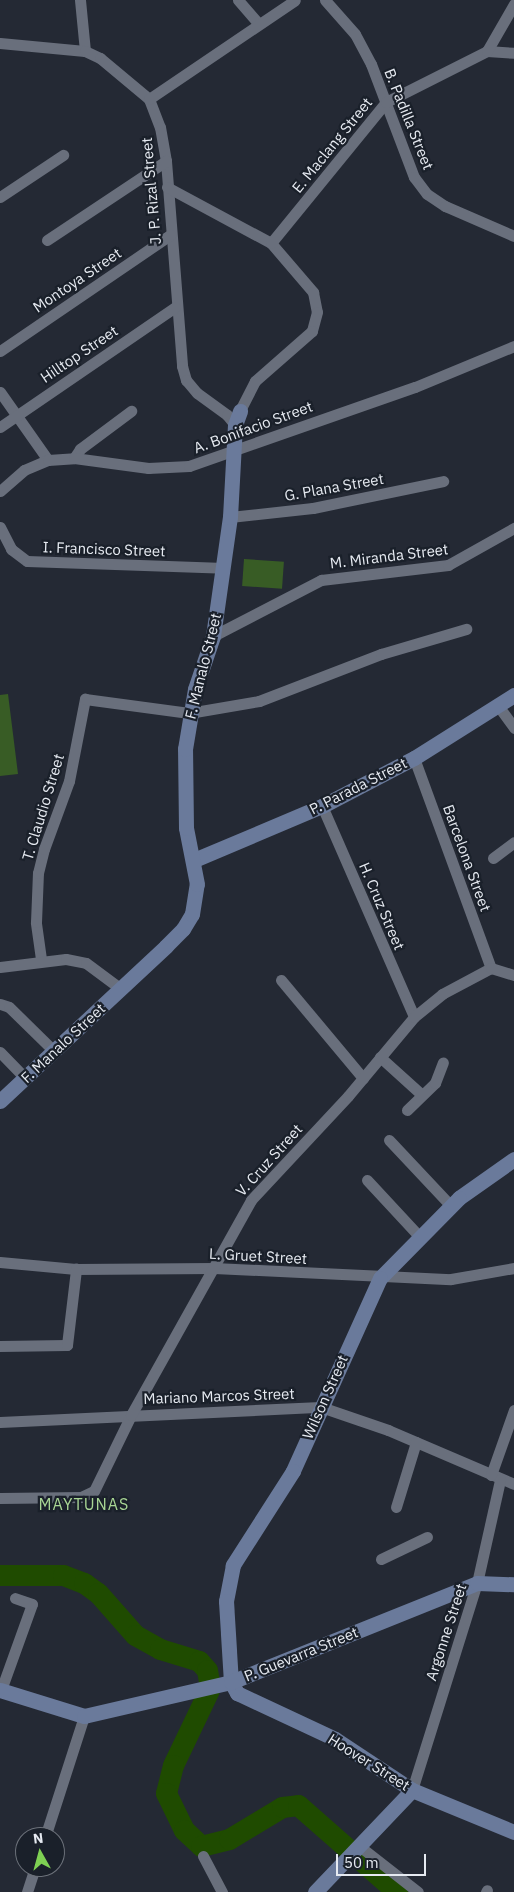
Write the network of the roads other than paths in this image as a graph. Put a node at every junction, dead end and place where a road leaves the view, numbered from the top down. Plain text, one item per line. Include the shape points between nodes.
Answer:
1 (80, 0) edge
2 (238, 0) edge
3 (295, 0) edge
4 (325, 0) edge
5 (514, 4) edge
6 (258, 23) junction
7 (0, 43) edge
8 (85, 51) junction
9 (487, 51) junction
10 (513, 55) edge
11 (149, 99) junction
12 (386, 102) junction
13 (63, 155) dead end
14 (166, 161) junction
15 (167, 187) junction
16 (1, 194) edge
17 (170, 235) junction
18 (514, 236) edge
19 (47, 240) dead end
20 (270, 243) junction
21 (175, 307) junction
22 (514, 346) edge
23 (0, 351) edge
24 (0, 392) edge
25 (131, 411) dead end
26 (17, 415) junction
27 (237, 418) junction
28 (0, 427) edge
29 (236, 448) junction
30 (74, 458) junction
31 (48, 460) junction
32 (442, 481) dead end
33 (0, 491) edge
34 (230, 517) junction
35 (0, 527) edge
36 (514, 528) edge
37 (224, 568) junction
38 (466, 629) dead end
39 (213, 636) junction
40 (514, 695) edge
41 (498, 707) junction
42 (189, 713) junction
43 (514, 728) edge
44 (414, 758) junction
45 (322, 806) junction
46 (514, 842) edge
47 (493, 858) dead end
48 (194, 860) junction
49 (42, 959) junction
50 (0, 966) edge
51 (491, 968) junction
52 (514, 978) edge
53 (281, 980) dead end
54 (121, 989) junction
55 (0, 1004) edge
56 (414, 1017) junction
57 (54, 1051) junction
58 (0, 1052) edge
59 (380, 1058) junction
60 (443, 1062) dead end
61 (364, 1076) junction
62 (25, 1078) junction
63 (420, 1094) junction
64 (0, 1101) edge
65 (407, 1110) dead end
66 (389, 1140) dead end
67 (514, 1159) edge
68 (367, 1180) dead end
69 (451, 1206) junction
70 (420, 1237) junction
71 (0, 1262) edge
72 (214, 1268) junction
73 (514, 1268) edge
74 (76, 1269) junction
75 (380, 1278) junction
76 (0, 1346) edge
77 (321, 1407) junction
78 (514, 1410) edge
79 (131, 1414) junction
80 (0, 1422) edge
81 (416, 1442) junction
82 (496, 1477) junction
83 (514, 1484) edge
84 (0, 1498) edge
85 (396, 1507) dead end
86 (427, 1537) dead end
87 (381, 1559) dead end
88 (477, 1583) junction
89 (514, 1584) edge
90 (14, 1598) dead end
91 (2, 1683) edge
92 (224, 1684) junction
93 (84, 1716) junction
94 (412, 1790) junction
95 (47, 1827) edge
96 (514, 1832) edge
97 (354, 1850) junction
98 (203, 1856) dead end
99 (32, 1877) edge
100 (27, 1892) edge
101 (222, 1892) edge
102 (315, 1892) edge
103 (418, 1892) edge

1 - 8 street
2 - 6 street
3 - 6 street
4 - 12 street, B. Padilla Street via 355,34
5 - 9 street
6 - 11 street
7 - 8 street, J. P. Rizal Street
8 - 11 street, J. P. Rizal Street via 100,58
9 - 10 street
9 - 12 street, E. Maclang Street
11 - 14 street, J. P. Rizal Street via 160,127
12 - 18 street, B. Padilla Street via 414,177 426,194 445,206
12 - 20 street, E. Maclang Street
13 - 16 street
14 - 15 street, J. P. Rizal Street
14 - 19 street
15 - 17 street, J. P. Rizal Street
15 - 20 street
17 - 21 street, J. P. Rizal Street
17 - 23 street, Montoya Street
20 - 27 street via 313,292 317,312 312,331 255,381
21 - 26 street, Hilltop Street
21 - 27 street, J. P. Rizal Street via 186,380
22 - 29 street, A. Bonifacio Street via 415,387
24 - 26 street
25 - 30 street via 80,449
26 - 28 street, Hilltop Street
26 - 31 street
27 - 29 street, F. Manalo Street
29 - 30 street, A. Bonifacio Street via 189,466 168,469
29 - 34 street, F. Manalo Street
30 - 31 street, A. Bonifacio Street
31 - 33 street, A. Bonifacio Street via 24,470
32 - 34 street, G. Plana Street via 313,508
34 - 37 street, F. Manalo Street
35 - 37 street, I. Francisco Street via 11,548 27,560
36 - 39 street, M. Miranda Street via 448,565 321,580
37 - 39 street, F. Manalo Street
38 - 42 street, T. Claudio Street via 381,654 260,701
39 - 42 street, F. Manalo Street
40 - 41 street, P. Parada Street
41 - 43 street
41 - 44 street, P. Parada Street
42 - 48 street, F. Manalo Street via 184,814
42 - 49 street, T. Claudio Street via 88,698 83,701 69,781 38,873 36,922
44 - 45 street, P. Parada Street
44 - 51 street, Barcelona Street
45 - 48 street, P. Parada Street
45 - 56 street, H. Cruz Street
46 - 47 street
48 - 54 street, F. Manalo Street via 197,884 192,914 183,929
49 - 50 street
49 - 54 street via 86,963
51 - 52 street
51 - 56 street, V. Cruz Street via 442,994
53 - 61 street
54 - 57 street, F. Manalo Street
55 - 57 street via 9,1007
56 - 59 street, V. Cruz Street
57 - 62 street, F. Manalo Street
58 - 62 street
59 - 61 street, V. Cruz Street
59 - 63 street
60 - 63 street via 435,1083
61 - 72 street, V. Cruz Street via 250,1200
62 - 64 street, F. Manalo Street
63 - 65 street
66 - 69 street
67 - 69 street, Wilson Street
68 - 70 street
69 - 70 street, Wilson Street
70 - 75 street, Wilson Street
71 - 74 street, L. Gruet Street
72 - 74 street, L. Gruet Street
72 - 75 street, L. Gruet Street
72 - 79 street, V. Cruz Street
73 - 75 street, L. Gruet Street via 450,1280
74 - 76 street via 67,1345
75 - 77 street, Wilson Street
77 - 79 street, Mariano Marcos Street
77 - 81 street, Mariano Marcos Street
77 - 92 street, Wilson Street via 293,1471 233,1565 228,1580
78 - 82 street, Argonne Street
79 - 80 street, Mariano Marcos Street
79 - 84 street, V. Cruz Street via 89,1496
81 - 82 street, Mariano Marcos Street
81 - 85 street
82 - 83 street, Mariano Marcos Street
82 - 88 street, Argonne Street
86 - 87 street
88 - 89 street, P. Guevarra Street
88 - 92 street, P. Guevarra Street
88 - 94 street, Argonne Street
90 - 91 street via 32,1604
91 - 93 street
92 - 93 street, P. Guevarra Street
92 - 94 street, Hoover Street via 250,1700 336,1739
93 - 95 street
94 - 96 street, Hoover Street
94 - 97 street
97 - 102 street
97 - 103 street
98 - 101 street
99 - 100 street

